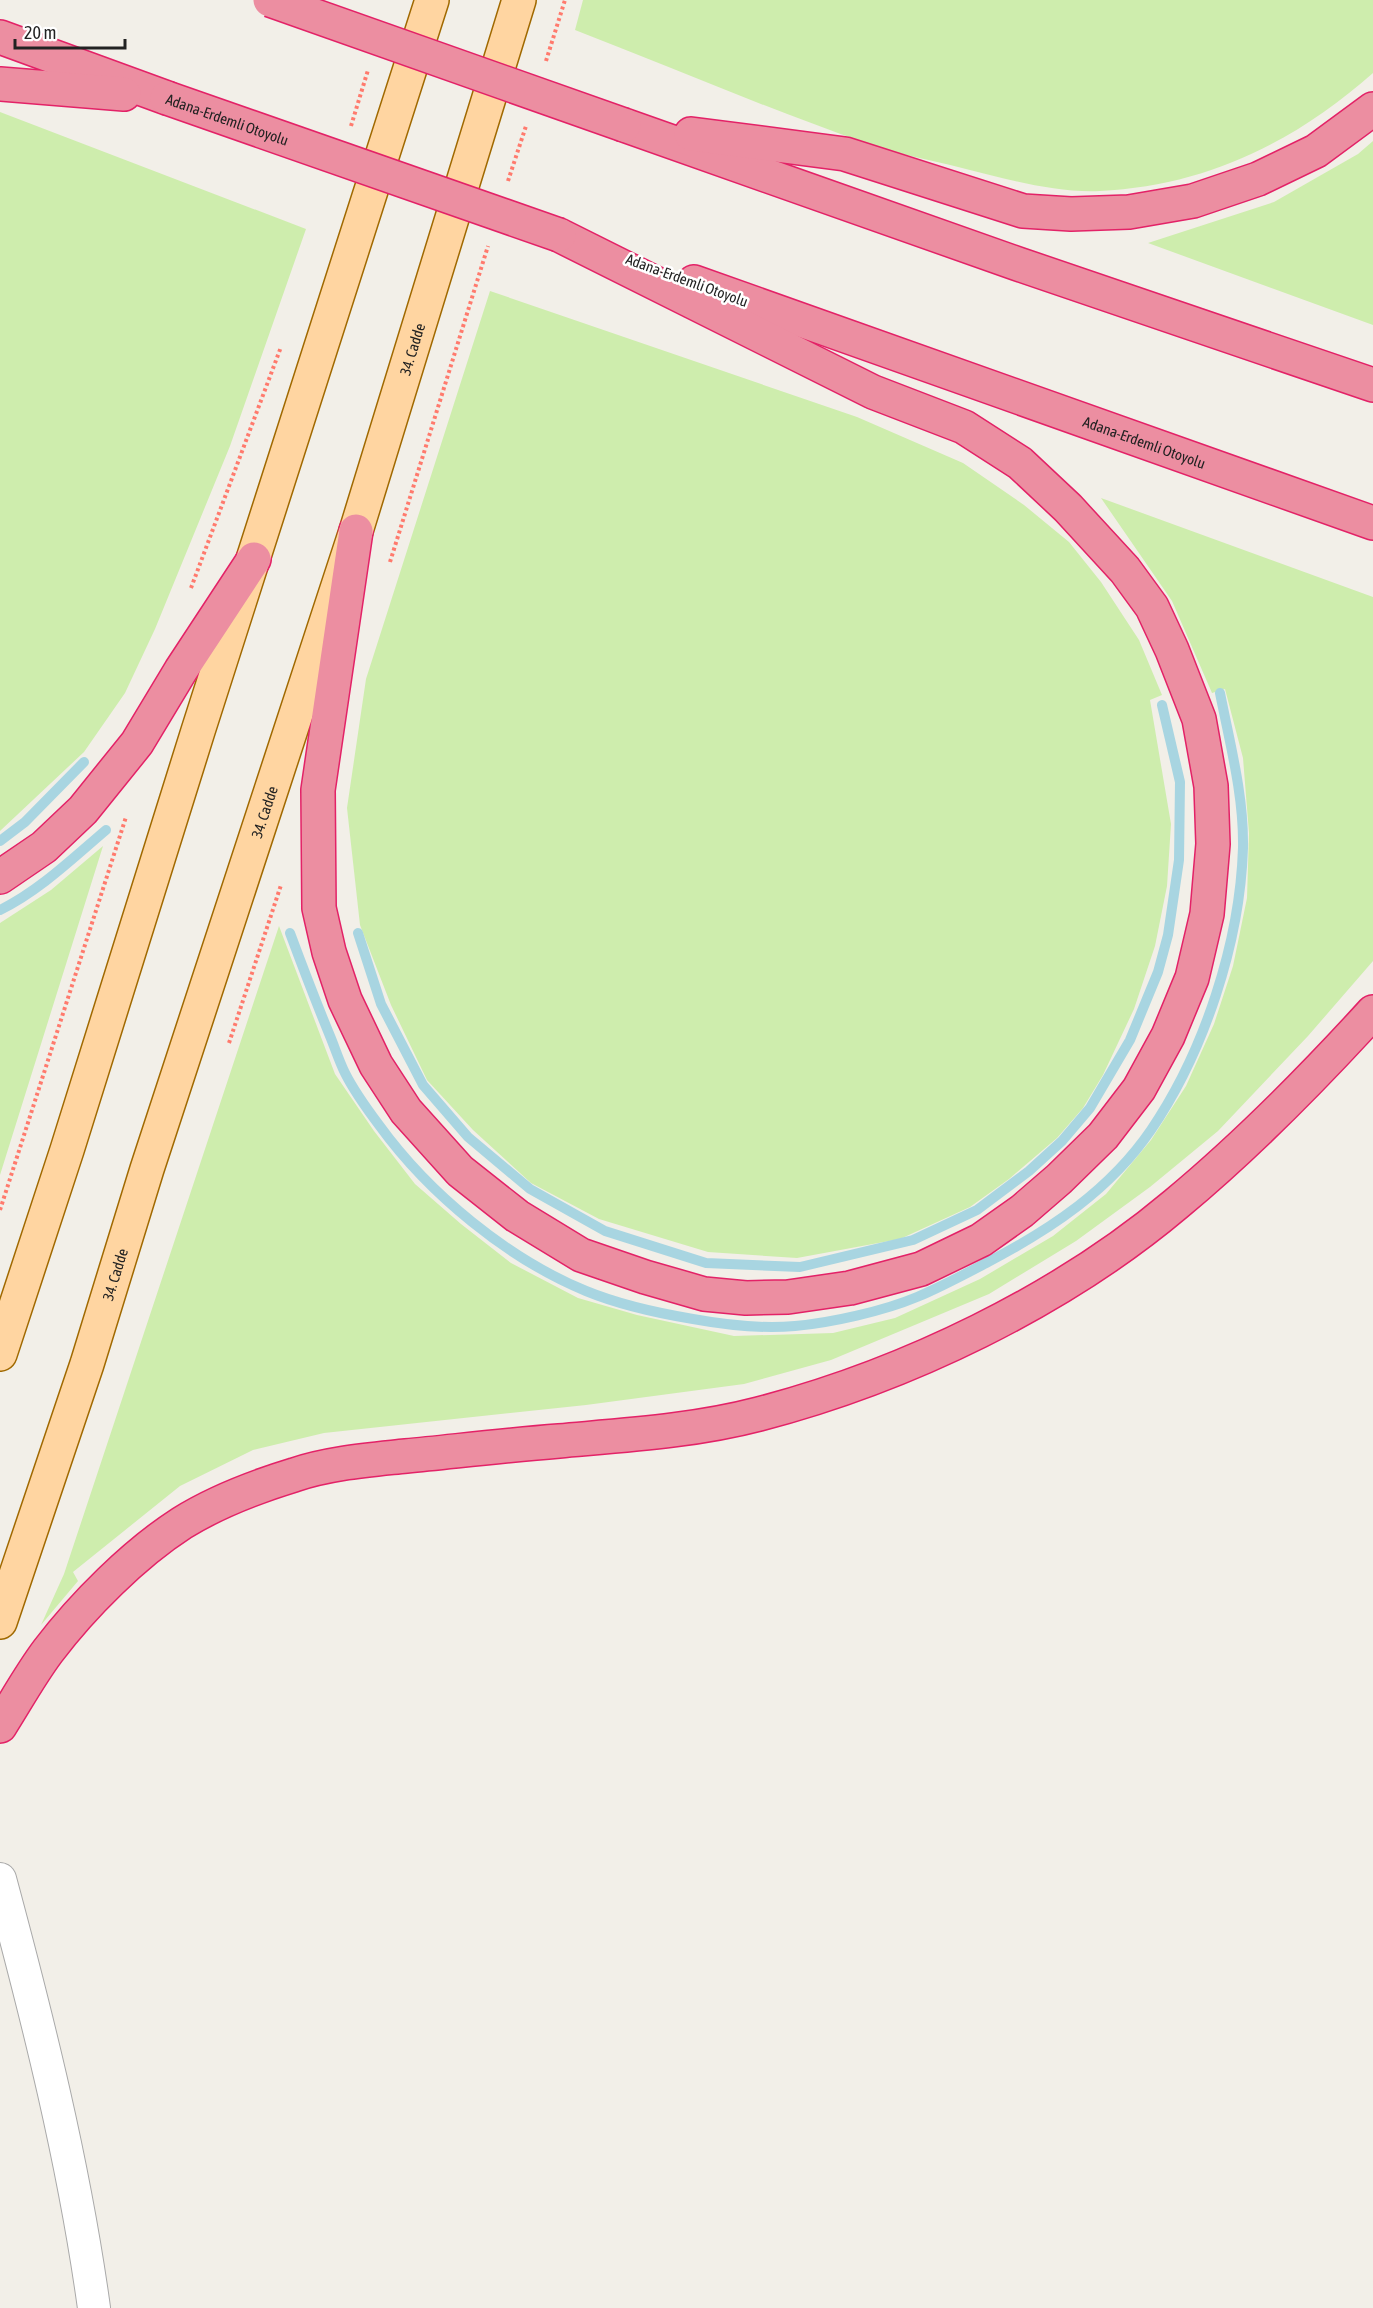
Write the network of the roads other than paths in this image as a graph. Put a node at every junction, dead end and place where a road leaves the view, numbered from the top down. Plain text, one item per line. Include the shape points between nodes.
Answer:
1 (270, 0) edge
2 (432, 0) edge
3 (519, 0) edge
4 (0, 37) edge
5 (0, 84) edge
6 (167, 98) junction
7 (1373, 109) edge
8 (624, 125) junction
9 (559, 235) junction
10 (1373, 385) edge
11 (1373, 524) edge
12 (356, 531) junction
13 (254, 559) junction
14 (0, 878) edge
15 (1373, 1012) edge
16 (0, 1354) edge
17 (0, 1622) edge
18 (0, 1726) edge
19 (0, 1879) edge
20 (94, 2308) edge

1 - 8 highway, bridge
2 - 13 main road
3 - 12 main road, 34. Cadde
4 - 6 highway, Adana-Erdemli Otoyolu
5 - 6 highway
6 - 9 highway, Adana-Erdemli Otoyolu, bridge
7 - 8 highway via 1316,151 1258,179 1215,194 1129,212 1071,214 1023,211 845,154
8 - 10 highway
9 - 11 highway, Adana-Erdemli Otoyolu
9 - 12 highway via 873,392 963,427 1020,463 1068,508 1125,570 1152,607 1199,719 1211,786 1213,844 1207,914 1192,978 1168,1036 1139,1089 1102,1136 1006,1223 981,1240 921,1269 850,1288 788,1297 704,1294 581,1255 517,1216 460,1171 406,1111 376,1065 350,1011 329,952 319,908 318,790
12 - 17 main road, 34. Cadde
13 - 14 highway via 138,743 82,810 44,847
13 - 16 main road
15 - 18 highway via 1256,1135 1173,1207 1080,1275 991,1325 882,1375 758,1414 653,1433 365,1461 296,1474 221,1503 183,1522 95,1596 47,1652
19 - 20 street via 30,1989 80,2213

